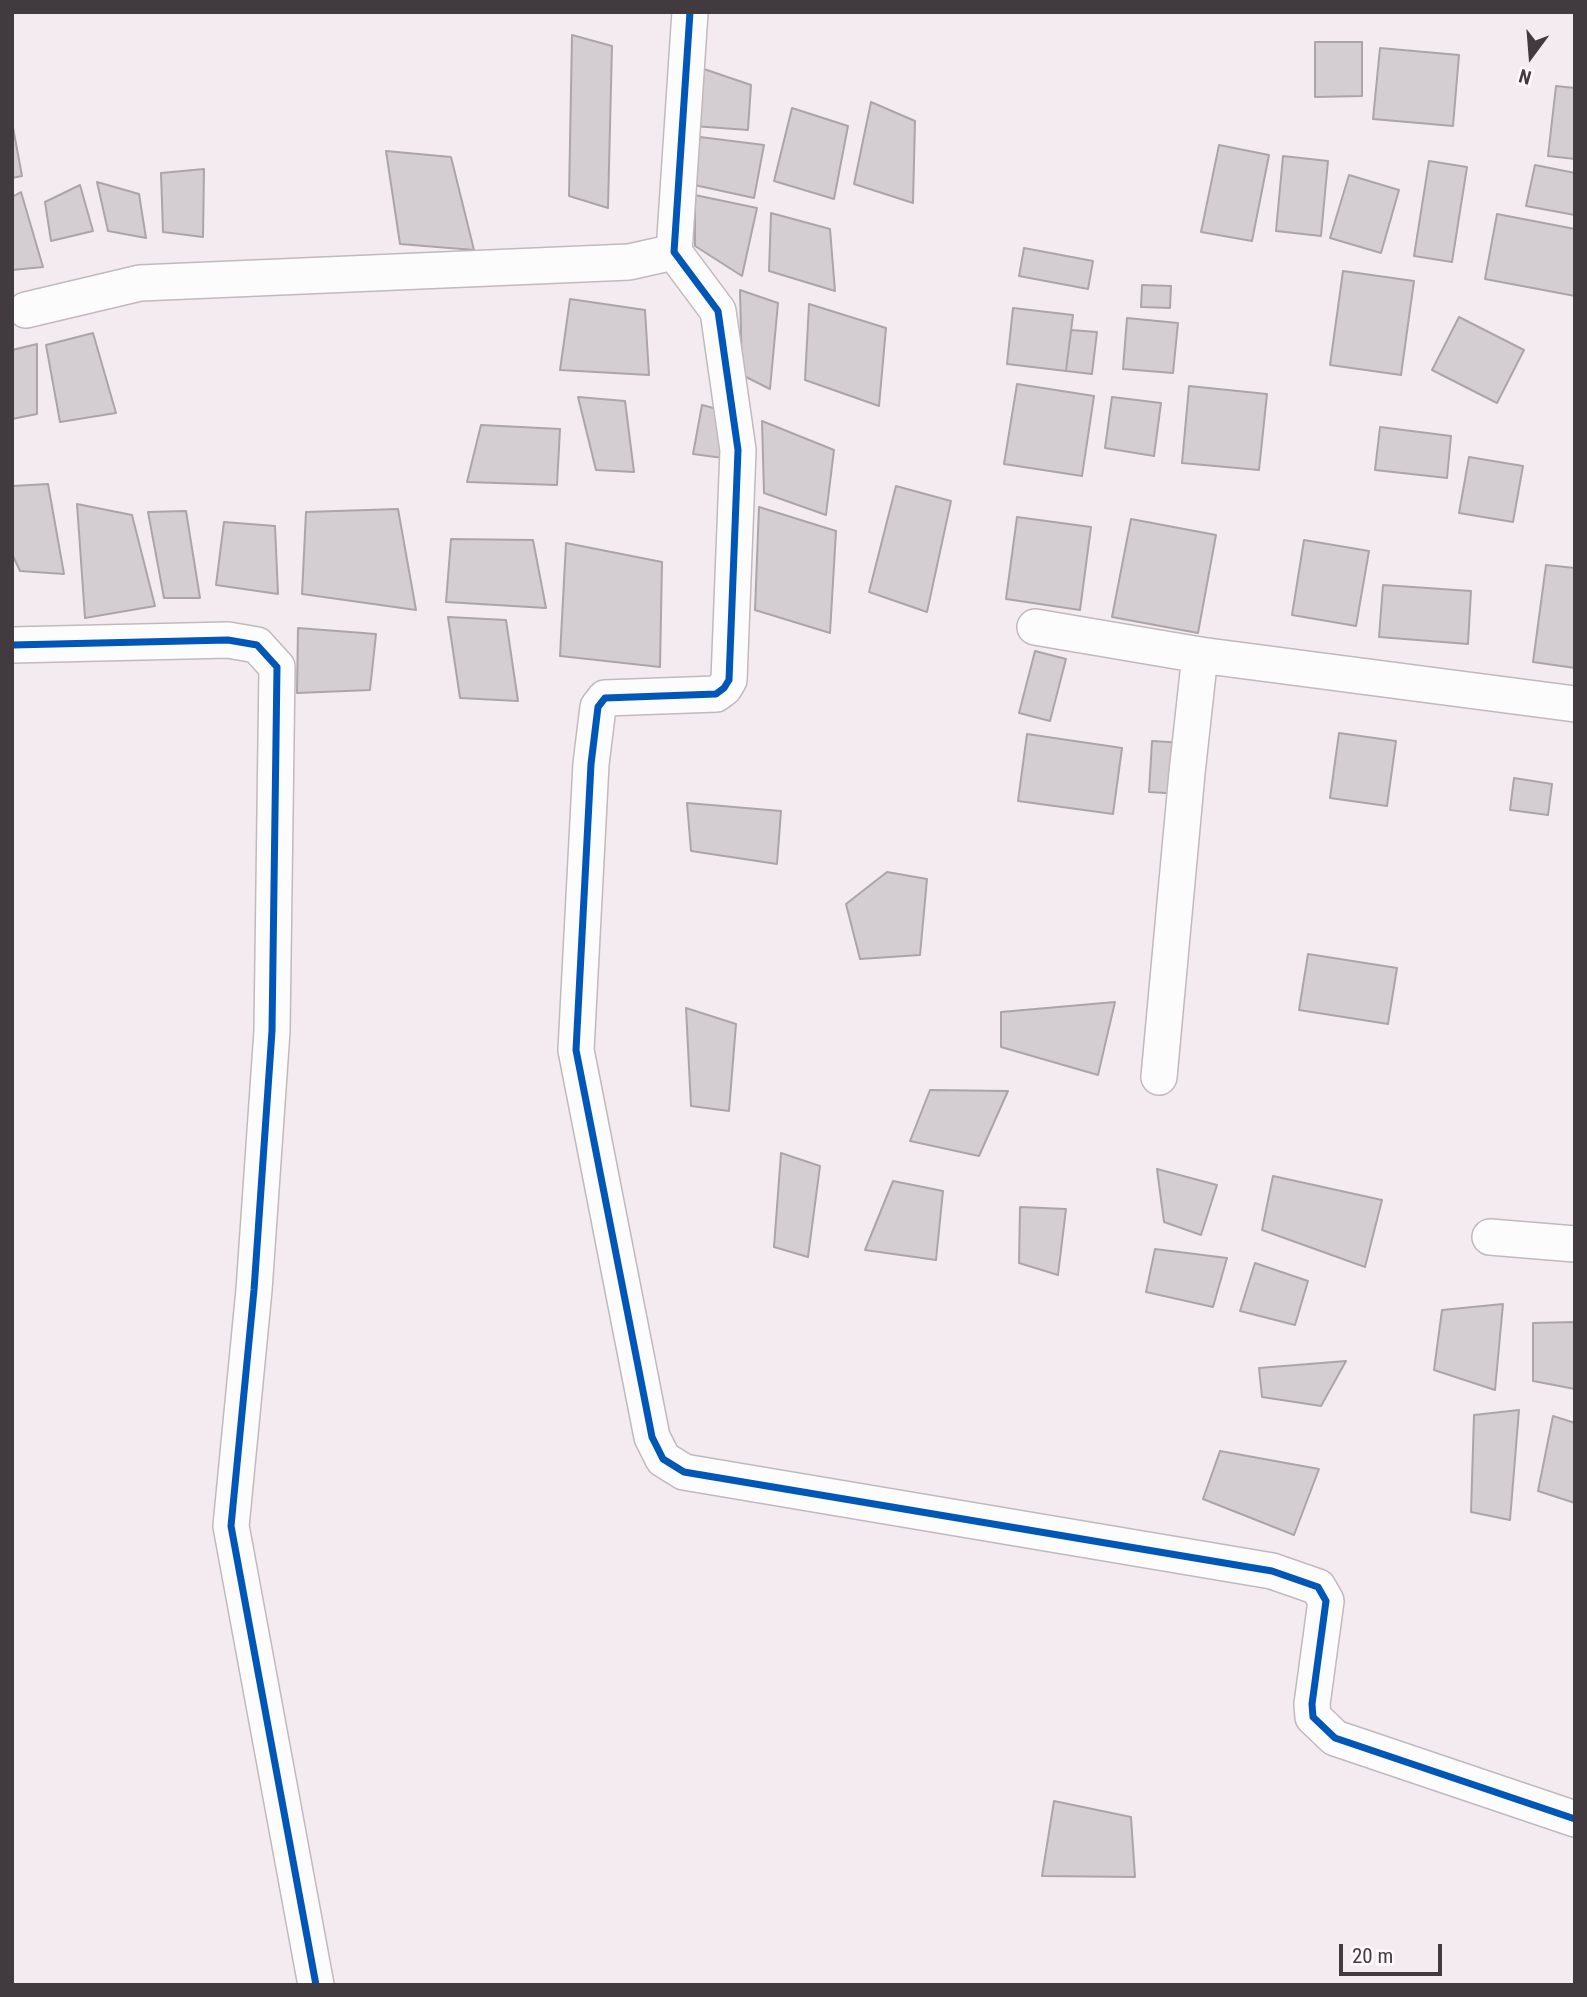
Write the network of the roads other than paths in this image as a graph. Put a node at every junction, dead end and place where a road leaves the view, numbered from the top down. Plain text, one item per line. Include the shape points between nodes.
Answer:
1 (690, 12) edge
2 (674, 252) junction
3 (26, 310) dead end
4 (1035, 627) dead end
5 (12, 645) edge
6 (1200, 655) junction
7 (1575, 704) edge
8 (1159, 1077) dead end
9 (1490, 1237) dead end
10 (1575, 1244) edge
11 (1575, 1819) edge
12 (316, 1985) edge

1 - 2 street
2 - 3 street via 629,262 140,283
2 - 11 street via 718,311 738,450 729,680 716,694 605,698 598,707 576,1049 652,1437 663,1459 684,1472 1272,1571 1318,1587 1326,1601 1312,1717 1335,1738
4 - 6 street
5 - 12 street via 228,640 257,645 278,667 272,1031 231,1526
6 - 7 street
6 - 8 street
9 - 10 street

